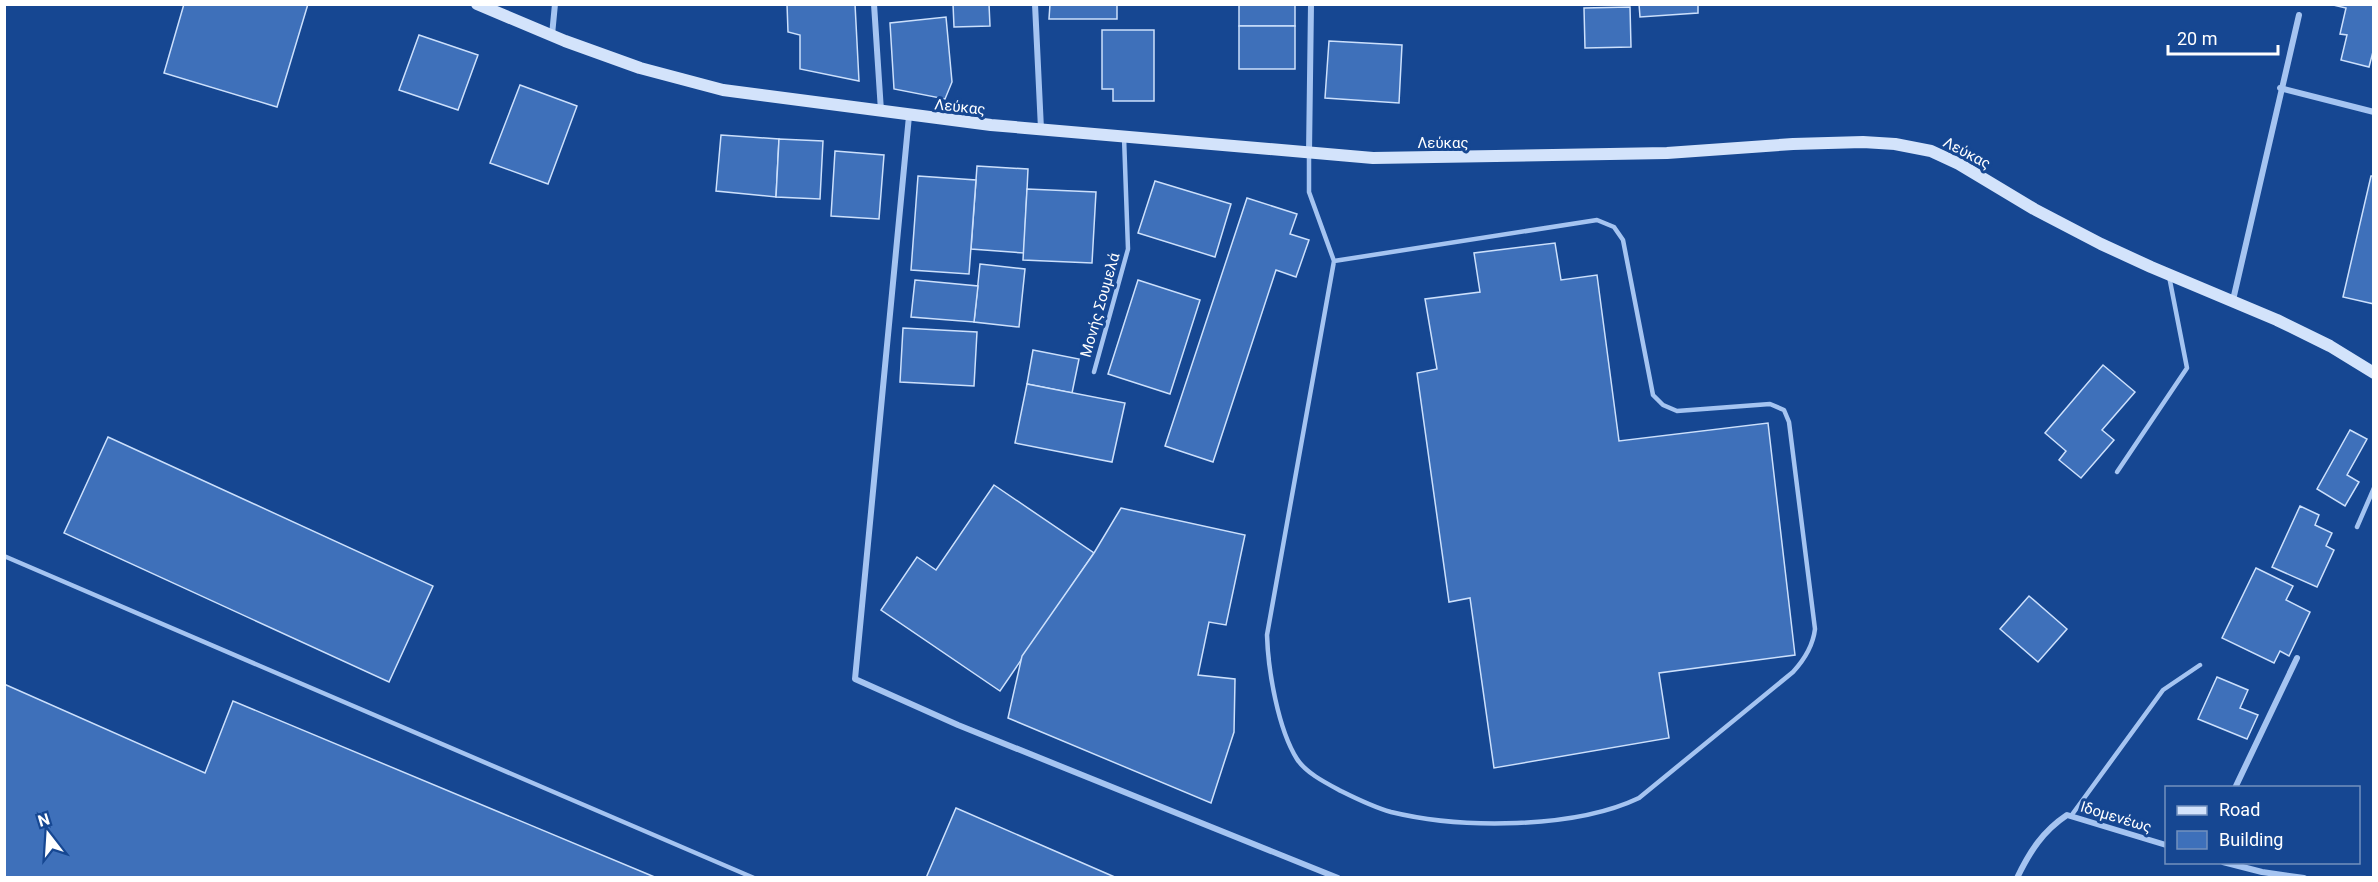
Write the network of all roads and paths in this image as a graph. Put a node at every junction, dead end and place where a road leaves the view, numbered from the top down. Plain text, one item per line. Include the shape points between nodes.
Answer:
1 (477, 4) edge
2 (555, 4) edge
3 (874, 4) edge
4 (1035, 4) edge
5 (1311, 4) edge
6 (2298, 15) dead end
7 (552, 36) junction
8 (2280, 88) junction
9 (881, 112) junction
10 (2373, 112) edge
11 (909, 116) junction
12 (1041, 130) junction
13 (1124, 137) junction
14 (1309, 154) junction
15 (1334, 261) junction
16 (2169, 274) junction
17 (2233, 300) junction
18 (1094, 372) dead end
19 (2373, 373) edge
20 (2117, 472) dead end
21 (2373, 488) edge
22 (2357, 527) dead end
23 (4, 556) edge
24 (2297, 658) dead end
25 (2200, 665) dead end
26 (2236, 786) edge
27 (2071, 816) junction
28 (2165, 845) edge
29 (2231, 864) edge
30 (754, 878) edge
31 (1338, 878) edge
32 (2017, 878) edge
33 (2304, 878) edge

1 - 7 street, Λεύκας
2 - 7 street
3 - 9 street
4 - 12 street
5 - 14 street
6 - 8 street
7 - 9 street, Λεύκας via 639,68 723,90
8 - 10 street
8 - 17 street
9 - 11 street, Λεύκας
11 - 12 street, Λεύκας
11 - 31 street via 855,679 958,725
12 - 13 street, Λεύκας
13 - 14 street, Λεύκας
13 - 18 lane, Μονής Σουμελά via 1128,249
14 - 15 lane via 1310,192
14 - 16 street, Λεύκας via 1458,158 1705,152 1851,142 1895,144 1930,151 1950,160 2071,228
15 - 15 lane via 1597,220 1614,227 1623,240 1653,395 1677,411 1770,404 1784,410 1789,422 1814,639 1793,672 1639,798 1596,813 1554,819 1490,824 1446,820 1372,806 1331,786 1297,759 1274,693 1266,635
16 - 17 street, Λεύκας
16 - 20 lane via 2187,368
17 - 19 street, Λεύκας via 2330,346
21 - 22 lane
23 - 30 lane
24 - 26 street
25 - 27 lane via 2163,690
27 - 28 street, Ιδομενέως
27 - 32 street, Ιδομενέως via 2054,824 2041,837
29 - 33 street

